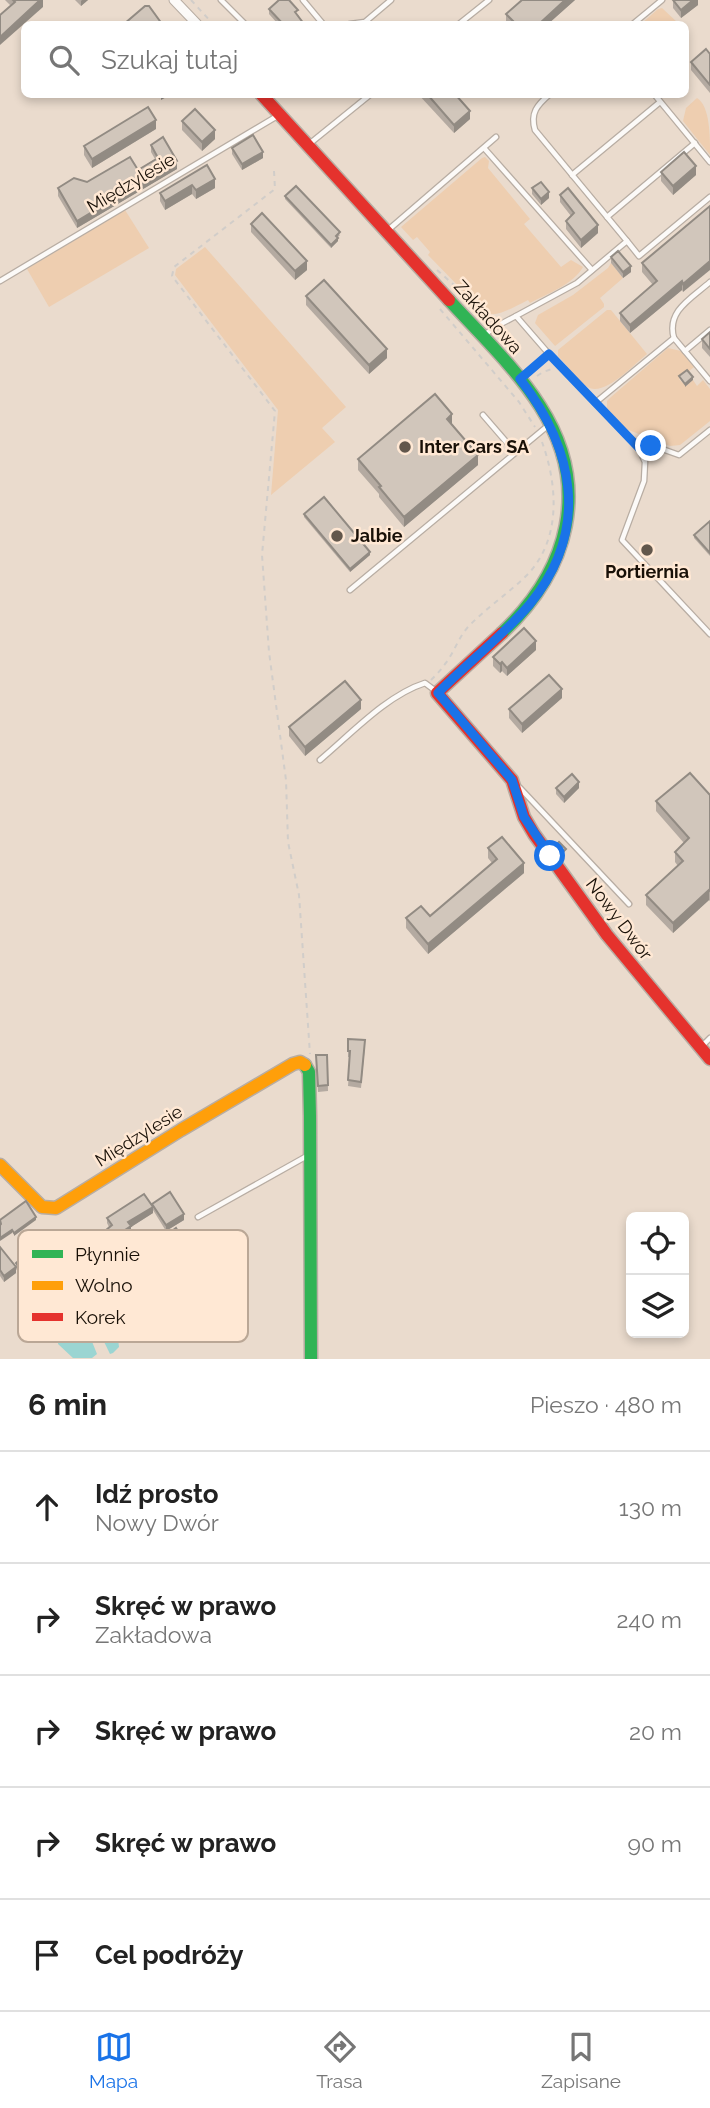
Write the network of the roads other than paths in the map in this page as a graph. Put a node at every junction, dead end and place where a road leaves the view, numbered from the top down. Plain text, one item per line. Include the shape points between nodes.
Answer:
1 (220, 0) edge
2 (303, 0) edge
3 (391, 0) edge
4 (489, 0) edge
5 (662, 0) edge
6 (179, 2) edge
7 (195, 21) edge
8 (242, 21) edge
9 (320, 21) edge
10 (366, 21) edge
11 (462, 21) edge
12 (637, 21) edge
13 (264, 98) edge
14 (366, 98) edge
15 (545, 98) edge
16 (657, 98) edge
17 (660, 102) junction
18 (279, 115) junction
19 (496, 137) dead end
20 (695, 143) junction
21 (307, 145) junction
22 (484, 148) junction
23 (710, 162) edge
24 (572, 175) junction
25 (710, 197) edge
26 (606, 217) junction
27 (387, 232) junction
28 (627, 241) junction
29 (592, 270) junction
30 (0, 281) edge
31 (710, 282) edge
32 (516, 316) junction
33 (710, 330) edge
34 (483, 336) junction
35 (674, 338) junction
36 (685, 351) junction
37 (549, 354) junction
38 (520, 379) junction
39 (710, 381) edge
40 (595, 403) junction
41 (483, 415) dead end
42 (550, 424) junction
43 (710, 430) edge
44 (639, 448) junction
45 (515, 452) junction
46 (350, 590) dead end
47 (710, 634) edge
48 (438, 693) junction
49 (320, 760) dead end
50 (512, 780) junction
51 (629, 904) dead end
52 (707, 1049) edge
53 (310, 1154) junction
54 (0, 1165) edge
55 (198, 1216) dead end
56 (311, 1359) edge

1 - 8 lane
2 - 9 lane
3 - 10 lane
4 - 11 lane
5 - 12 lane
6 - 7 street
13 - 18 street, Zakładowa
14 - 21 lane
15 - 24 lane via 534,111 534,125
16 - 17 lane
17 - 20 lane
17 - 24 lane
18 - 21 street, Zakładowa
18 - 30 lane, Międzylesie
19 - 22 lane
20 - 23 lane
20 - 26 lane
21 - 27 street, Zakładowa
22 - 27 lane
22 - 29 lane
24 - 26 lane
25 - 28 lane via 639,256
26 - 28 lane
27 - 34 street, Zakładowa
28 - 29 lane
29 - 32 lane
31 - 35 lane via 677,310
32 - 34 lane
32 - 37 lane
33 - 36 lane
34 - 38 street, Zakładowa
35 - 36 lane
35 - 40 lane
36 - 39 lane
37 - 38 lane
37 - 40 lane
38 - 42 street, Zakładowa
40 - 44 lane
41 - 45 lane
42 - 45 lane
42 - 48 street, Zakładowa via 569,487 567,524 556,561 524,610
43 - 44 lane via 679,455 651,446
44 - 47 lane via 645,462 644,481 622,540
45 - 46 lane
48 - 49 lane via 425,683 411,687
48 - 50 street, Nowy Dwór
50 - 51 lane
50 - 52 street, Nowy Dwór via 534,834 607,935
53 - 54 street, Międzylesie via 309,1072 300,1062 56,1208 42,1207
53 - 55 lane
53 - 56 street

